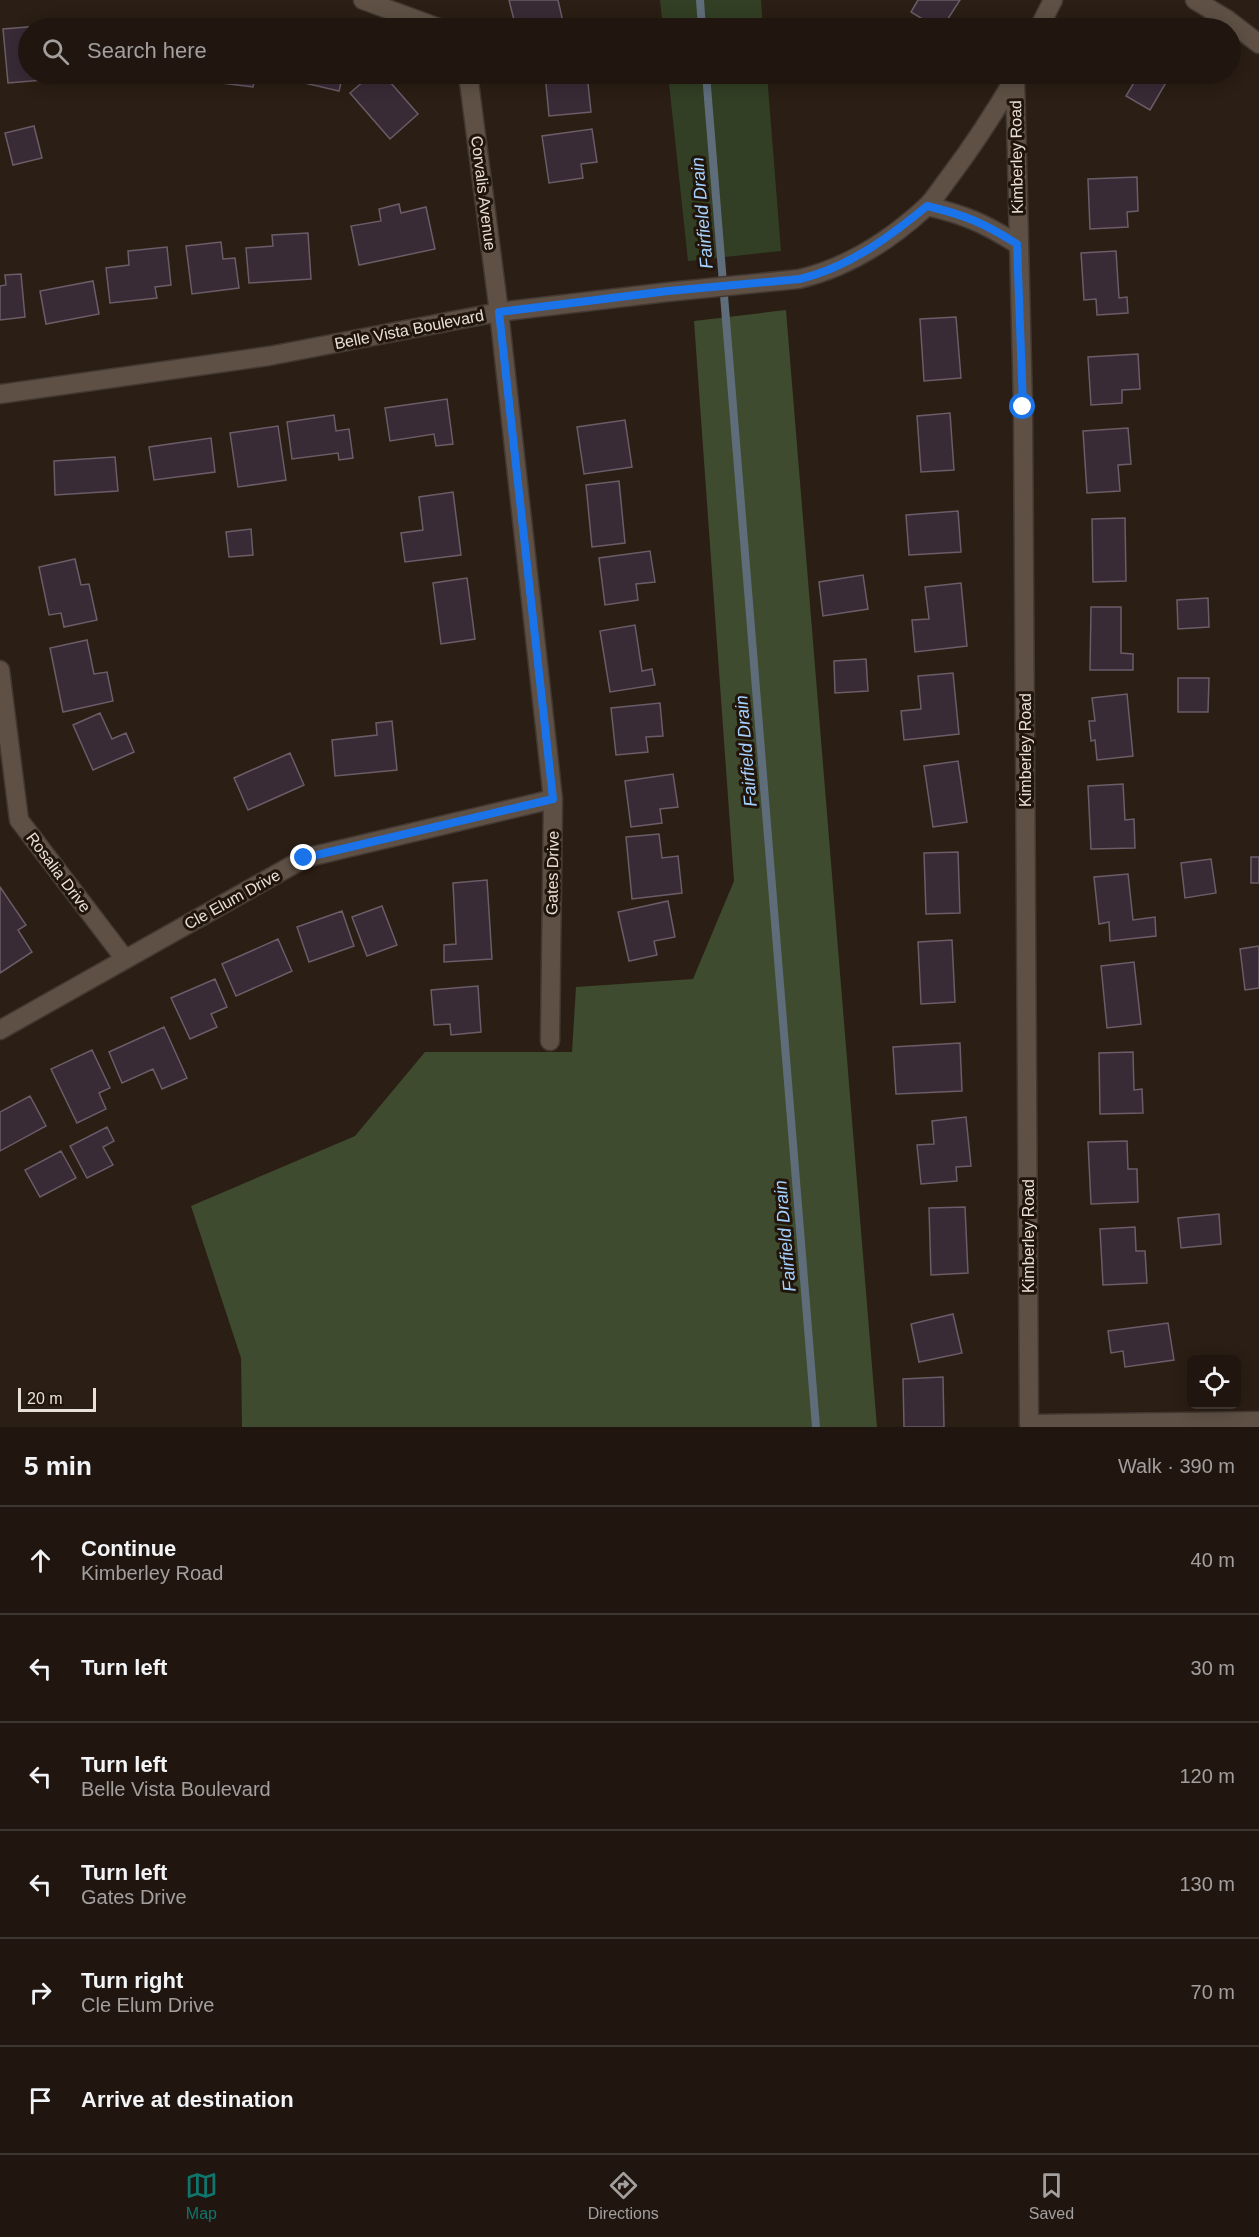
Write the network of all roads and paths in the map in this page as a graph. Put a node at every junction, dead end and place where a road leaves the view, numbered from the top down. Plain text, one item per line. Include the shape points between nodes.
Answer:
1 (363, 0) edge
2 (1053, 0) edge
3 (1195, 0) edge
4 (412, 18) edge
5 (1044, 18) edge
6 (1225, 18) edge
7 (1241, 30) edge
8 (1259, 44) edge
9 (469, 84) edge
10 (1010, 84) edge
11 (1016, 84) edge
12 (927, 206) junction
13 (1017, 244) junction
14 (499, 312) junction
15 (0, 394) edge
16 (0, 670) edge
17 (553, 799) junction
18 (125, 959) junction
19 (0, 1030) edge
20 (550, 1041) dead end
21 (1259, 1421) edge

1 - 4 street
2 - 5 street
3 - 6 street
7 - 8 street
9 - 14 street, Corvalis Avenue
10 - 12 street, Belle Vista Boulevard via 970,150
11 - 13 street, Kimberley Road
12 - 13 street via 989,226
12 - 14 street, Belle Vista Boulevard via 854,259 800,279
13 - 21 street, Kimberley Road via 1023,419 1029,1424
14 - 15 street, Belle Vista Boulevard via 269,356
14 - 17 street, Gates Drive
16 - 18 street, Rosalia Drive via 19,820
17 - 18 street, Cle Elum Drive via 304,858
17 - 20 street, Gates Drive
18 - 19 street, Cle Elum Drive

